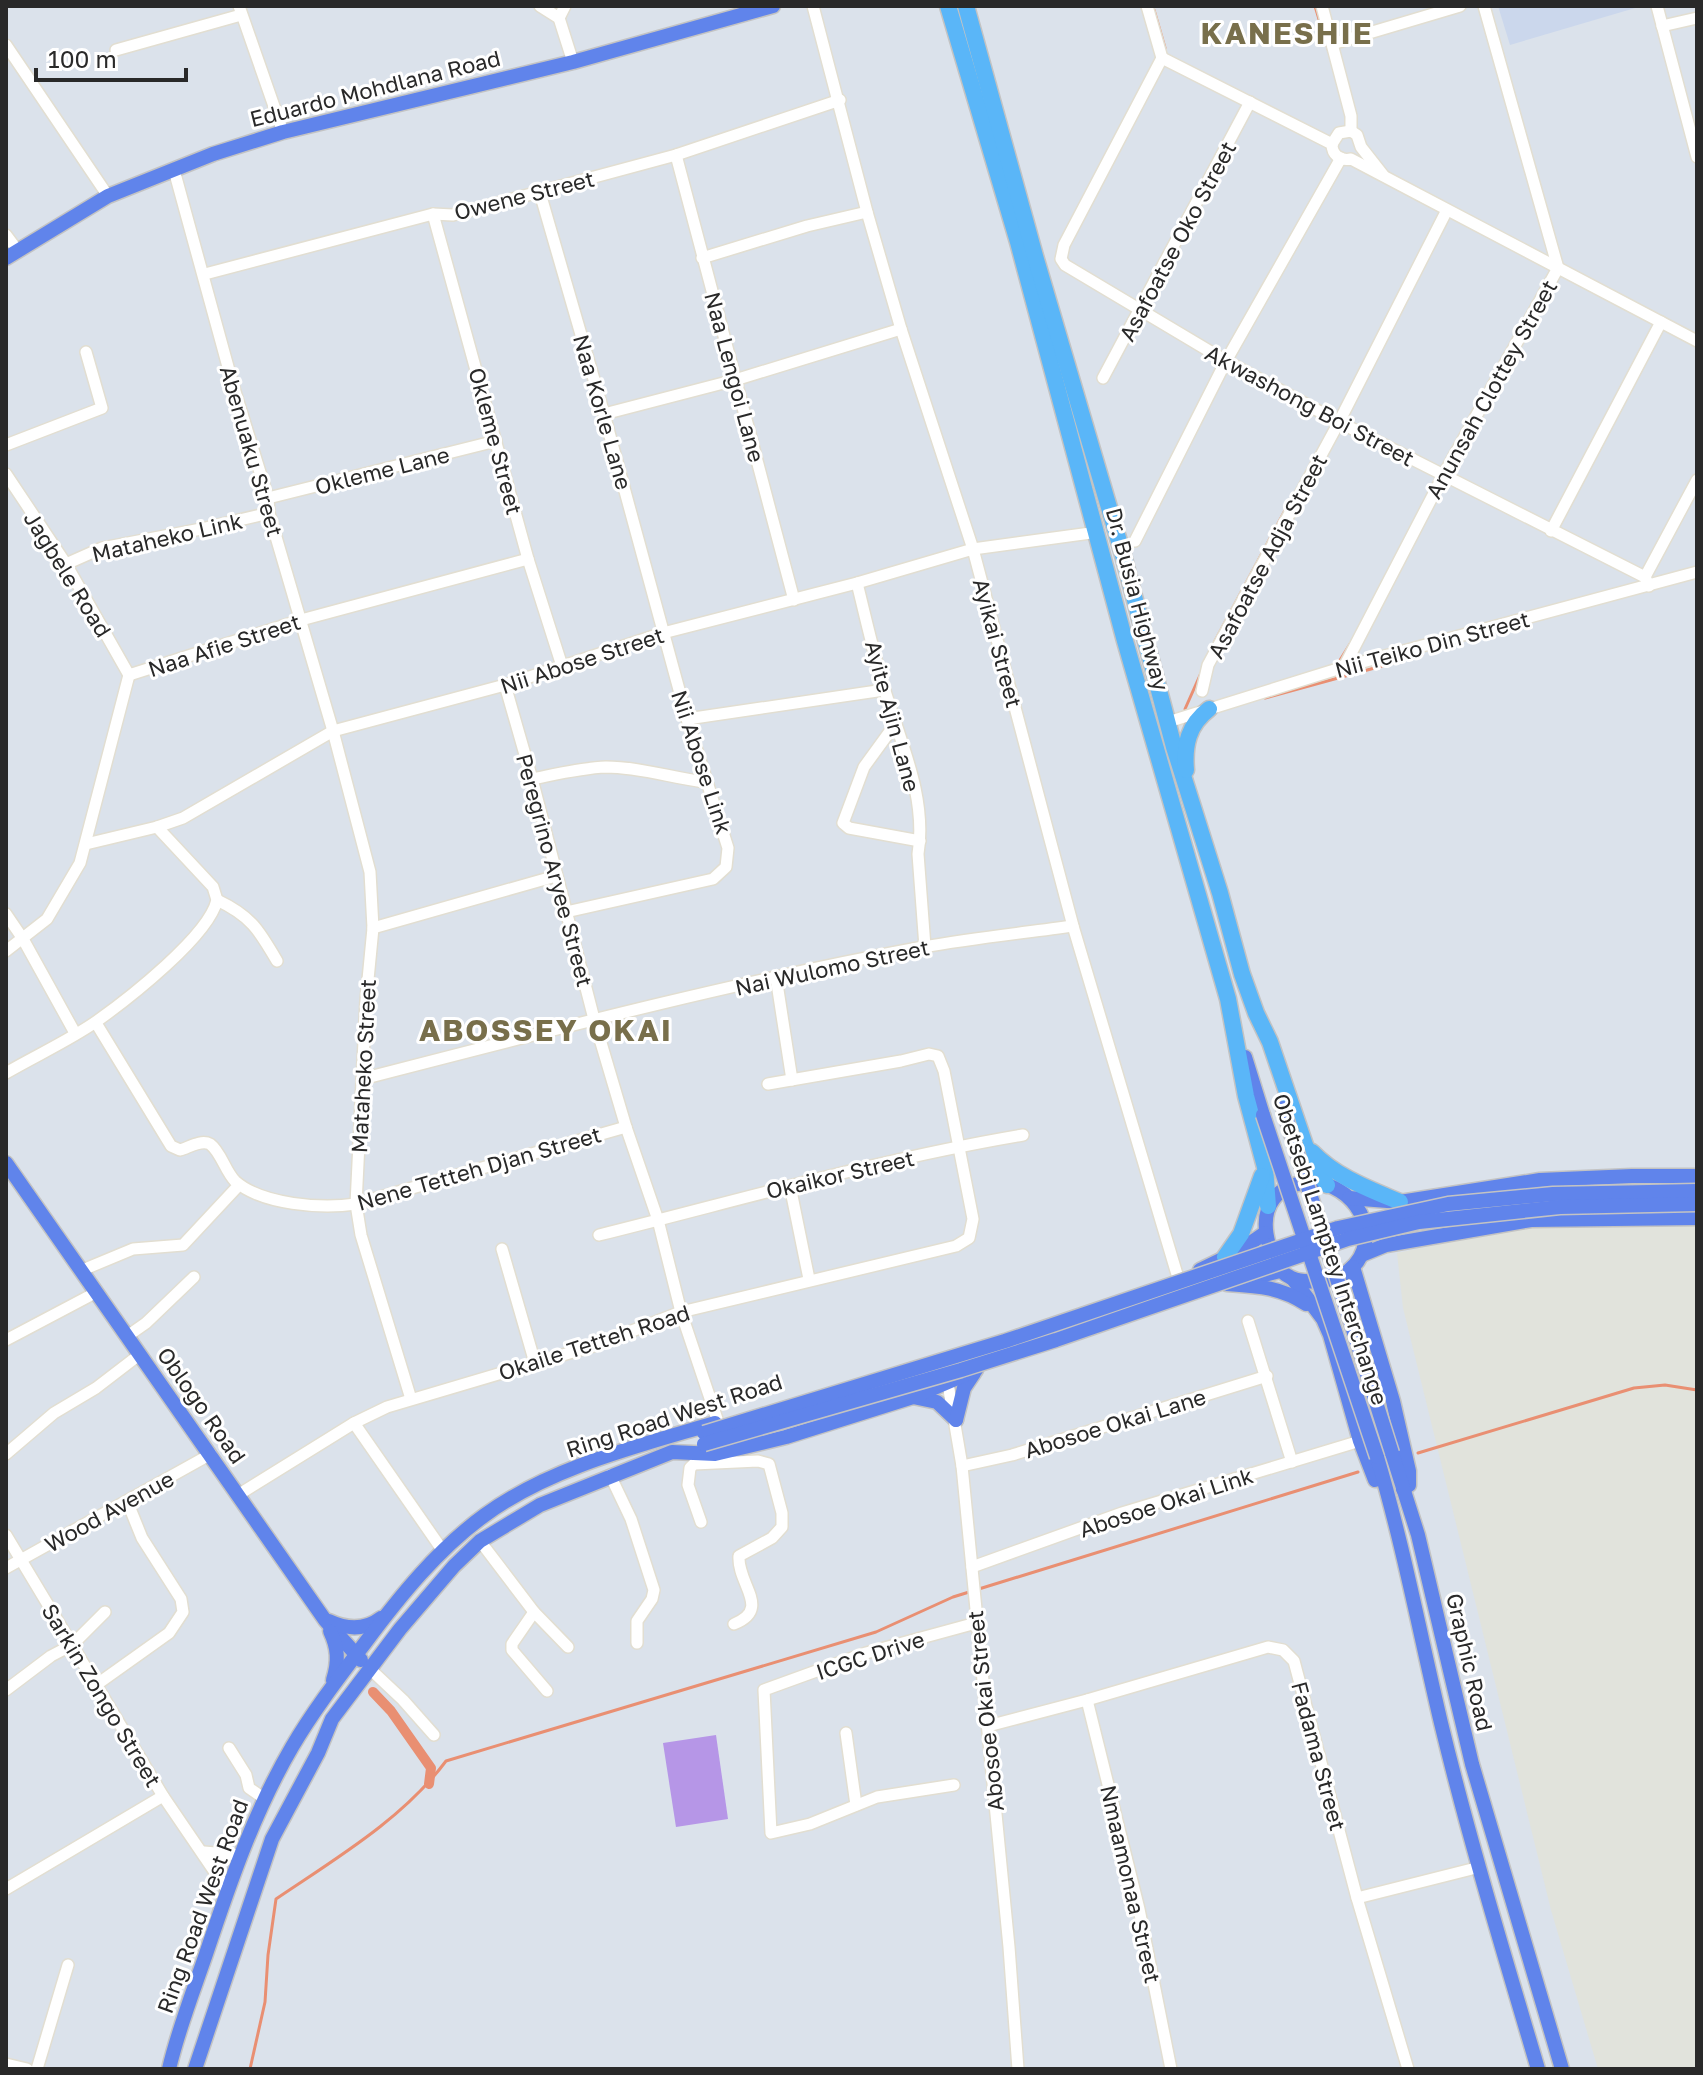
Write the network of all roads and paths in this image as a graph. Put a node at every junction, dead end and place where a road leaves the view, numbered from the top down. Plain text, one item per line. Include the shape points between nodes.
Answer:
1 (540, 6) edge
2 (565, 6) edge
3 (773, 6) edge
4 (813, 6) edge
5 (948, 6) edge
6 (966, 6) edge
7 (1147, 6) edge
8 (1322, 6) edge
9 (1460, 6) edge
10 (1484, 6) edge
11 (1657, 6) edge
12 (240, 11) edge
13 (559, 18) junction
14 (1697, 18) edge
15 (1662, 26) junction
16 (1332, 44) junction
17 (6, 45) edge
18 (116, 50) dead end
19 (1162, 58) junction
20 (573, 62) junction
21 (840, 100) junction
22 (1250, 102) junction
23 (1351, 131) junction
24 (283, 132) junction
25 (1332, 144) junction
26 (1361, 147) junction
27 (1696, 151) edge
28 (676, 155) junction
29 (1346, 159) junction
30 (174, 170) junction
31 (1383, 176) junction
32 (540, 193) junction
33 (108, 196) junction
34 (1447, 210) junction
35 (867, 212) junction
36 (433, 214) junction
37 (6, 235) edge
38 (12, 255) edge
39 (702, 258) junction
40 (1558, 268) junction
41 (205, 274) junction
42 (1141, 311) junction
43 (1661, 322) junction
44 (901, 329) junction
45 (1697, 341) edge
46 (86, 352) dead end
47 (1226, 361) junction
48 (1103, 378) dead end
49 (735, 380) junction
50 (604, 414) junction
51 (1339, 422) junction
52 (496, 441) junction
53 (6, 445) edge
54 (6, 474) edge
55 (1443, 476) junction
56 (1697, 480) edge
57 (268, 498) junction
58 (269, 513) junction
59 (1551, 531) junction
60 (1098, 532) junction
61 (1135, 541) dead end
62 (973, 549) junction
63 (528, 559) junction
64 (66, 564) junction
65 (1697, 572) edge
66 (1647, 581) junction
67 (857, 583) junction
68 (794, 600) junction
69 (301, 620) junction
70 (663, 633) junction
71 (562, 666) junction
72 (1344, 667) junction
73 (129, 675) junction
74 (505, 685) junction
75 (884, 690) junction
76 (1202, 691) dead end
77 (1209, 709) junction
78 (687, 719) junction
79 (1168, 722) junction
80 (896, 723) junction
81 (333, 731) junction
82 (532, 779) junction
83 (705, 782) junction
84 (1189, 791) junction
85 (157, 827) junction
86 (920, 841) junction
87 (86, 844) junction
88 (556, 876) junction
89 (217, 900) junction
90 (566, 912) junction
91 (6, 914) edge
92 (1073, 926) junction
93 (373, 928) junction
94 (23, 939) junction
95 (925, 947) junction
96 (6, 951) edge
97 (277, 961) dead end
98 (776, 977) junction
99 (1256, 1013) junction
100 (1233, 1018) junction
101 (594, 1019) junction
102 (96, 1023) junction
103 (75, 1033) junction
104 (6, 1073) edge
105 (362, 1079) junction
106 (792, 1080) junction
107 (768, 1084) dead end
108 (626, 1127) junction
109 (1023, 1135) dead end
110 (1305, 1145) junction
111 (958, 1146) junction
112 (6, 1163) edge
113 (1265, 1167) junction
114 (1697, 1176) edge
115 (239, 1185) junction
116 (1327, 1185) junction
117 (790, 1186) junction
118 (1697, 1191) edge
119 (1349, 1198) junction
120 (1400, 1202) junction
121 (356, 1204) junction
122 (1697, 1204) edge
123 (1268, 1206) junction
124 (1697, 1218) edge
125 (658, 1220) junction
126 (1265, 1233) junction
127 (1343, 1234) junction
128 (599, 1235) dead end
129 (502, 1249) dead end
130 (1364, 1254) junction
131 (1225, 1257) junction
132 (1353, 1267) junction
133 (80, 1271) junction
134 (1286, 1275) junction
135 (194, 1277) dead end
136 (809, 1279) junction
137 (1179, 1281) junction
138 (1227, 1284) junction
139 (95, 1293) junction
140 (1317, 1311) junction
141 (681, 1312) junction
142 (1248, 1321) dead end
143 (126, 1337) junction
144 (6, 1340) edge
145 (943, 1354) junction
146 (139, 1355) junction
147 (535, 1363) junction
148 (978, 1369) junction
149 (1267, 1376) junction
150 (948, 1384) junction
151 (913, 1397) junction
152 (411, 1399) junction
153 (956, 1420) junction
154 (718, 1422) junction
155 (354, 1423) junction
156 (685, 1432) junction
157 (704, 1438) junction
158 (1360, 1441) junction
159 (675, 1452) junction
160 (6, 1454) edge
161 (211, 1454) junction
162 (1384, 1455) junction
163 (1292, 1462) junction
164 (962, 1466) junction
165 (690, 1468) junction
166 (610, 1475) junction
167 (1395, 1491) junction
168 (238, 1495) junction
169 (127, 1501) junction
170 (701, 1522) dead end
171 (6, 1535) edge
172 (480, 1541) junction
173 (443, 1551) junction
174 (21, 1560) junction
175 (6, 1568) edge
176 (972, 1569) junction
177 (105, 1612) dead end
178 (534, 1612) junction
179 (386, 1615) junction
180 (325, 1620) junction
181 (976, 1623) junction
182 (734, 1624) dead end
183 (637, 1643) dead end
184 (72, 1645) junction
185 (568, 1647) dead end
186 (356, 1654) junction
187 (369, 1668) junction
188 (96, 1685) junction
189 (6, 1690) edge
190 (330, 1690) junction
191 (547, 1691) dead end
192 (1087, 1700) junction
193 (988, 1726) junction
194 (846, 1733) dead end
195 (434, 1735) dead end
196 (229, 1748) dead end
197 (318, 1753) junction
198 (954, 1785) dead end
199 (163, 1796) junction
200 (265, 1799) junction
201 (856, 1805) junction
202 (204, 1852) junction
203 (239, 1855) junction
204 (1480, 1867) junction
205 (6, 1889) edge
206 (227, 1890) junction
207 (1357, 1898) junction
208 (68, 1965) dead end
209 (6, 2064) edge
210 (27, 2069) edge
211 (37, 2069) edge
212 (169, 2069) edge
213 (195, 2069) edge
214 (1018, 2069) edge
215 (1171, 2069) edge
216 (1408, 2069) edge
217 (1538, 2069) edge
218 (1562, 2069) edge

1 - 13 street
2 - 13 street
3 - 20 main road, Eduardo Mohdlana Road
4 - 21 street, Ayikai Street
5 - 60 highway, Dr. Busia Highway
6 - 79 highway, Dr. Busia Highway
7 - 19 street
8 - 16 street
9 - 16 street
10 - 40 street, Anunsah Clottey Street
11 - 15 street
12 - 18 street
12 - 24 street
13 - 20 street
14 - 15 street
15 - 27 street
16 - 23 street
17 - 33 street
19 - 22 street
19 - 42 street, Akwashong Boi Street via 1061,259
20 - 24 main road, Eduardo Mohdlana Road
21 - 28 street, Owene Street
21 - 35 street, Ayikai Street
22 - 25 street
22 - 42 street, Asafoatse Oko Street
23 - 25 street via 1339,133
23 - 26 street
24 - 30 main road, Eduardo Mohdlana Road
25 - 29 street via 1333,152
26 - 29 street
26 - 31 street
28 - 32 street, Owene Street
28 - 39 street, Naa Lengoi Lane
29 - 31 street
29 - 47 street
30 - 33 main road, Eduardo Mohdlana Road
30 - 41 street, Abenuaku Street
31 - 34 street
32 - 36 street, Owene Street via 453,215
32 - 50 street, Naa Korle Lane
33 - 38 main road, Eduardo Mohdlana Road
34 - 40 street
34 - 51 street, Asafoatse Adja Street
35 - 39 street
35 - 44 street, Ayikai Street
36 - 41 street, Owene Street
36 - 52 street, Okleme Street
37 - 38 street
39 - 49 street, Naa Lengoi Lane
40 - 43 street
40 - 55 street, Anunsah Clottey Street
41 - 57 street, Abenuaku Street
42 - 47 street, Akwashong Boi Street
42 - 48 street, Asafoatse Oko Street
43 - 45 street
43 - 59 street
44 - 49 street
44 - 62 street, Ayikai Street
46 - 53 street via 102,408
47 - 51 street, Akwashong Boi Street
47 - 61 street
49 - 50 street
49 - 68 street, Naa Lengoi Lane
50 - 70 street, Naa Korle Lane
51 - 55 street, Akwashong Boi Street
51 - 76 street, Asafoatse Adja Street via 1208,665
52 - 57 street, Okleme Lane
52 - 63 street, Okleme Street
54 - 64 street, Jagbele Road
55 - 59 street, Akwashong Boi Street
55 - 72 street, Anunsah Clottey Street
56 - 66 street
57 - 58 street, Abenuaku Street
58 - 64 street, Mataheko Link via 102,548
58 - 69 street, Abenuaku Street
59 - 66 street, Akwashong Boi Street
60 - 62 street, Nii Abose Street
60 - 100 highway, Dr. Busia Highway via 1119,610 1155,708 1159,732 1154,739
62 - 67 street, Nii Abose Street
62 - 92 street, Ayikai Street
63 - 69 street, Naa Afie Street
63 - 71 street, Okleme Street
64 - 73 street, Jagbele Road
65 - 66 street, Nii Teiko Din Street
66 - 72 street, Nii Teiko Din Street
67 - 68 street, Nii Abose Street
67 - 75 street, Ayite Ajin Lane
68 - 70 street, Nii Abose Street
69 - 73 street, Naa Afie Street
69 - 81 street, Abenuaku Street
70 - 71 street, Nii Abose Street
70 - 78 street, Nii Abose Link
71 - 74 street, Nii Abose Street
72 - 77 street, Nii Teiko Din Street
73 - 87 street, Naa Afie Street
74 - 81 street, Nii Abose Street
74 - 82 street, Peregrino Aryee Street
75 - 78 street
75 - 80 street, Ayite Ajin Lane
77 - 79 street, Nii Teiko Din Street
77 - 84 highway via 1189,731
78 - 83 street, Nii Abose Link
79 - 84 highway, Dr. Busia Highway
80 - 86 street, Ayite Ajin Lane via 911,765
80 - 86 street via 864,767 843,823
81 - 85 street, Nii Abose Street via 183,818
81 - 93 street, Mataheko Street via 370,872
82 - 83 street via 609,767
82 - 88 street, Peregrino Aryee Street
83 - 90 street, Nii Abose Link via 727,840 726,867 720,873 713,879
84 - 99 highway, Dr. Busia Highway
85 - 87 street, Nii Abose Street
85 - 89 street via 213,887
86 - 95 street, Ayite Ajin Lane
87 - 94 street, Naa Afie Street via 47,919
88 - 90 street, Peregrino Aryee Street
88 - 93 street
89 - 97 street via 241,911
89 - 102 street via 176,957
90 - 101 street, Peregrino Aryee Street
91 - 94 street
92 - 95 street, Nai Wulomo Street
92 - 137 street, Ayikai Street
93 - 105 street, Mataheko Street
94 - 96 street, Naa Afie Street
94 - 103 street
95 - 98 street, Nai Wulomo Street
98 - 101 street, Nai Wulomo Street
98 - 106 street
99 - 110 highway, Dr. Busia Highway
99 - 162 main road, Obetsebi Lamptey Interchange, bridge
100 - 113 highway
100 - 162 main road, Obetsebi Lamptey Interchange, bridge
101 - 105 street, Nai Wulomo Street
101 - 108 street, Peregrino Aryee Street
102 - 103 street
102 - 115 street via 171,1146 180,1150 203,1142 211,1145
103 - 104 street
105 - 121 street, Mataheko Street
106 - 107 street
106 - 111 street via 938,1056
108 - 121 street, Nene Tetteh Djan Street
108 - 125 street, Peregrino Aryee Street
109 - 111 street, Okaikor Street
110 - 116 highway, Dr. Busia Highway
110 - 120 highway via 1339,1173
111 - 117 street, Okaikor Street
111 - 136 street, Okaile Tetteh Road via 973,1219 969,1238 956,1246
112 - 133 main road, Oblogo Road
113 - 123 highway
113 - 131 highway via 1241,1234
114 - 120 main road via 1540,1180
115 - 121 street, Nene Tetteh Djan Street via 270,1198 328,1208
115 - 133 street via 183,1245 133,1249
116 - 119 main road
116 - 123 main road via 1298,1184
117 - 125 street, Okaikor Street
117 - 136 street
118 - 127 main road, bridge via 1553,1194 1448,1204
119 - 120 main road
119 - 130 main road via 1365,1224
121 - 152 street, Mataheko Street
122 - 127 main road, bridge via 1560,1207
123 - 126 main road
124 - 130 main road via 1531,1220 1386,1245
125 - 128 street, Okaikor Street
125 - 141 street, Peregrino Aryee Street
126 - 131 main road, Ring Road West Road
126 - 134 main road via 1273,1260
127 - 157 main road, Ring Road West Road, bridge via 1056,1340 879,1395
129 - 147 street
130 - 132 main road
131 - 137 main road, Ring Road West Road
132 - 134 main road via 1324,1280
132 - 167 main road, Graphic Road via 1409,1471 1409,1485
133 - 139 main road, Oblogo Road
134 - 138 main road, Ring Road West Road
134 - 140 main road, Graphic Road
135 - 143 street
136 - 141 street, Okaile Tetteh Road
137 - 145 main road, Ring Road West Road
138 - 140 main road via 1271,1287
138 - 148 main road, Ring Road West Road via 1039,1341
139 - 143 main road, Oblogo Road
139 - 144 street
140 - 158 main road, Graphic Road via 1338,1358
141 - 147 street, Okaile Tetteh Road
141 - 154 street, Peregrino Aryee Street
142 - 149 street
143 - 146 main road, Oblogo Road
145 - 150 street, Abosoe Okai Street
145 - 154 main road, Ring Road West Road
146 - 160 street via 54,1413
146 - 161 main road, Oblogo Road
147 - 152 street, Okaile Tetteh Road
148 - 150 main road, Ring Road West Road
148 - 153 main road via 964,1388
149 - 163 street
149 - 164 street, Abosoe Okai Lane
150 - 151 main road, Ring Road West Road
150 - 153 street, Abosoe Okai Street
151 - 153 main road via 937,1402
151 - 159 main road, Ring Road West Road via 715,1454
152 - 155 street, Okaile Tetteh Road
153 - 164 street, Abosoe Okai Street
154 - 156 main road, Ring Road West Road
155 - 168 street, Okaile Tetteh Road
155 - 173 street
156 - 157 main road
156 - 173 main road, Ring Road West Road via 548,1480 486,1514
157 - 159 main road, Ring Road West Road
158 - 163 street, Abosoe Okai Link
158 - 167 main road, Graphic Road via 1372,1474
159 - 165 street
159 - 166 main road, Ring Road West Road
161 - 168 main road, Oblogo Road
161 - 169 street, Wood Avenue
162 - 167 main road, Obetsebi Lamptey Interchange
163 - 176 street, Abosoe Okai Link via 1122,1513
164 - 176 street, Abosoe Okai Street
165 - 170 street via 688,1485
165 - 182 street via 709,1463 769,1464 782,1527 739,1556 752,1610 747,1619
166 - 172 main road, Ring Road West Road via 540,1505
166 - 183 street via 654,1590 637,1621
167 - 204 main road, Graphic Road via 1441,1723
167 - 218 main road, Graphic Road via 1418,1535 1472,1764
168 - 180 main road, Oblogo Road
169 - 174 street, Wood Avenue
169 - 188 street via 142,1538 181,1599 183,1612 169,1633
171 - 174 street, Sarkin Zongo Street
172 - 178 street
172 - 187 main road, Ring Road West Road
173 - 179 main road, Ring Road West Road
174 - 175 street, Wood Avenue
174 - 184 street, Sarkin Zongo Street
176 - 181 street, Abosoe Okai Street
177 - 184 street
178 - 185 street
178 - 191 street via 512,1650
179 - 180 main road via 358,1628
179 - 186 main road, Ring Road West Road
180 - 186 main road, Oblogo Road
180 - 190 main road via 338,1657
181 - 193 street, Abosoe Okai Street
181 - 201 street, ICGC Drive via 866,1653 764,1690 771,1833
184 - 188 street, Sarkin Zongo Street
184 - 189 street
186 - 187 main road, Oblogo Road
186 - 190 main road, Ring Road West Road
186 - 197 main road via 353,1674 317,1731
187 - 195 street
187 - 197 main road, Ring Road West Road via 332,1719
188 - 199 street, Sarkin Zongo Street
190 - 200 main road, Ring Road West Road
192 - 193 street, Fadama Street
192 - 207 street, Fadama Street via 1268,1647 1283,1650 1294,1661
192 - 215 street, Nmaamonaa Street via 1139,1909
193 - 214 street, Abosoe Okai Street
194 - 201 street
196 - 200 street via 249,1788
197 - 213 main road, Ring Road West Road via 272,1839
198 - 201 street
199 - 202 street, Sarkin Zongo Street
199 - 205 street
200 - 203 main road, Ring Road West Road
202 - 203 street
202 - 206 street, Sarkin Zongo Street
203 - 206 main road, Ring Road West Road
204 - 207 street
204 - 217 main road, Graphic Road
206 - 212 main road, Ring Road West Road
207 - 216 street, Fadama Street
208 - 211 street
209 - 210 street

